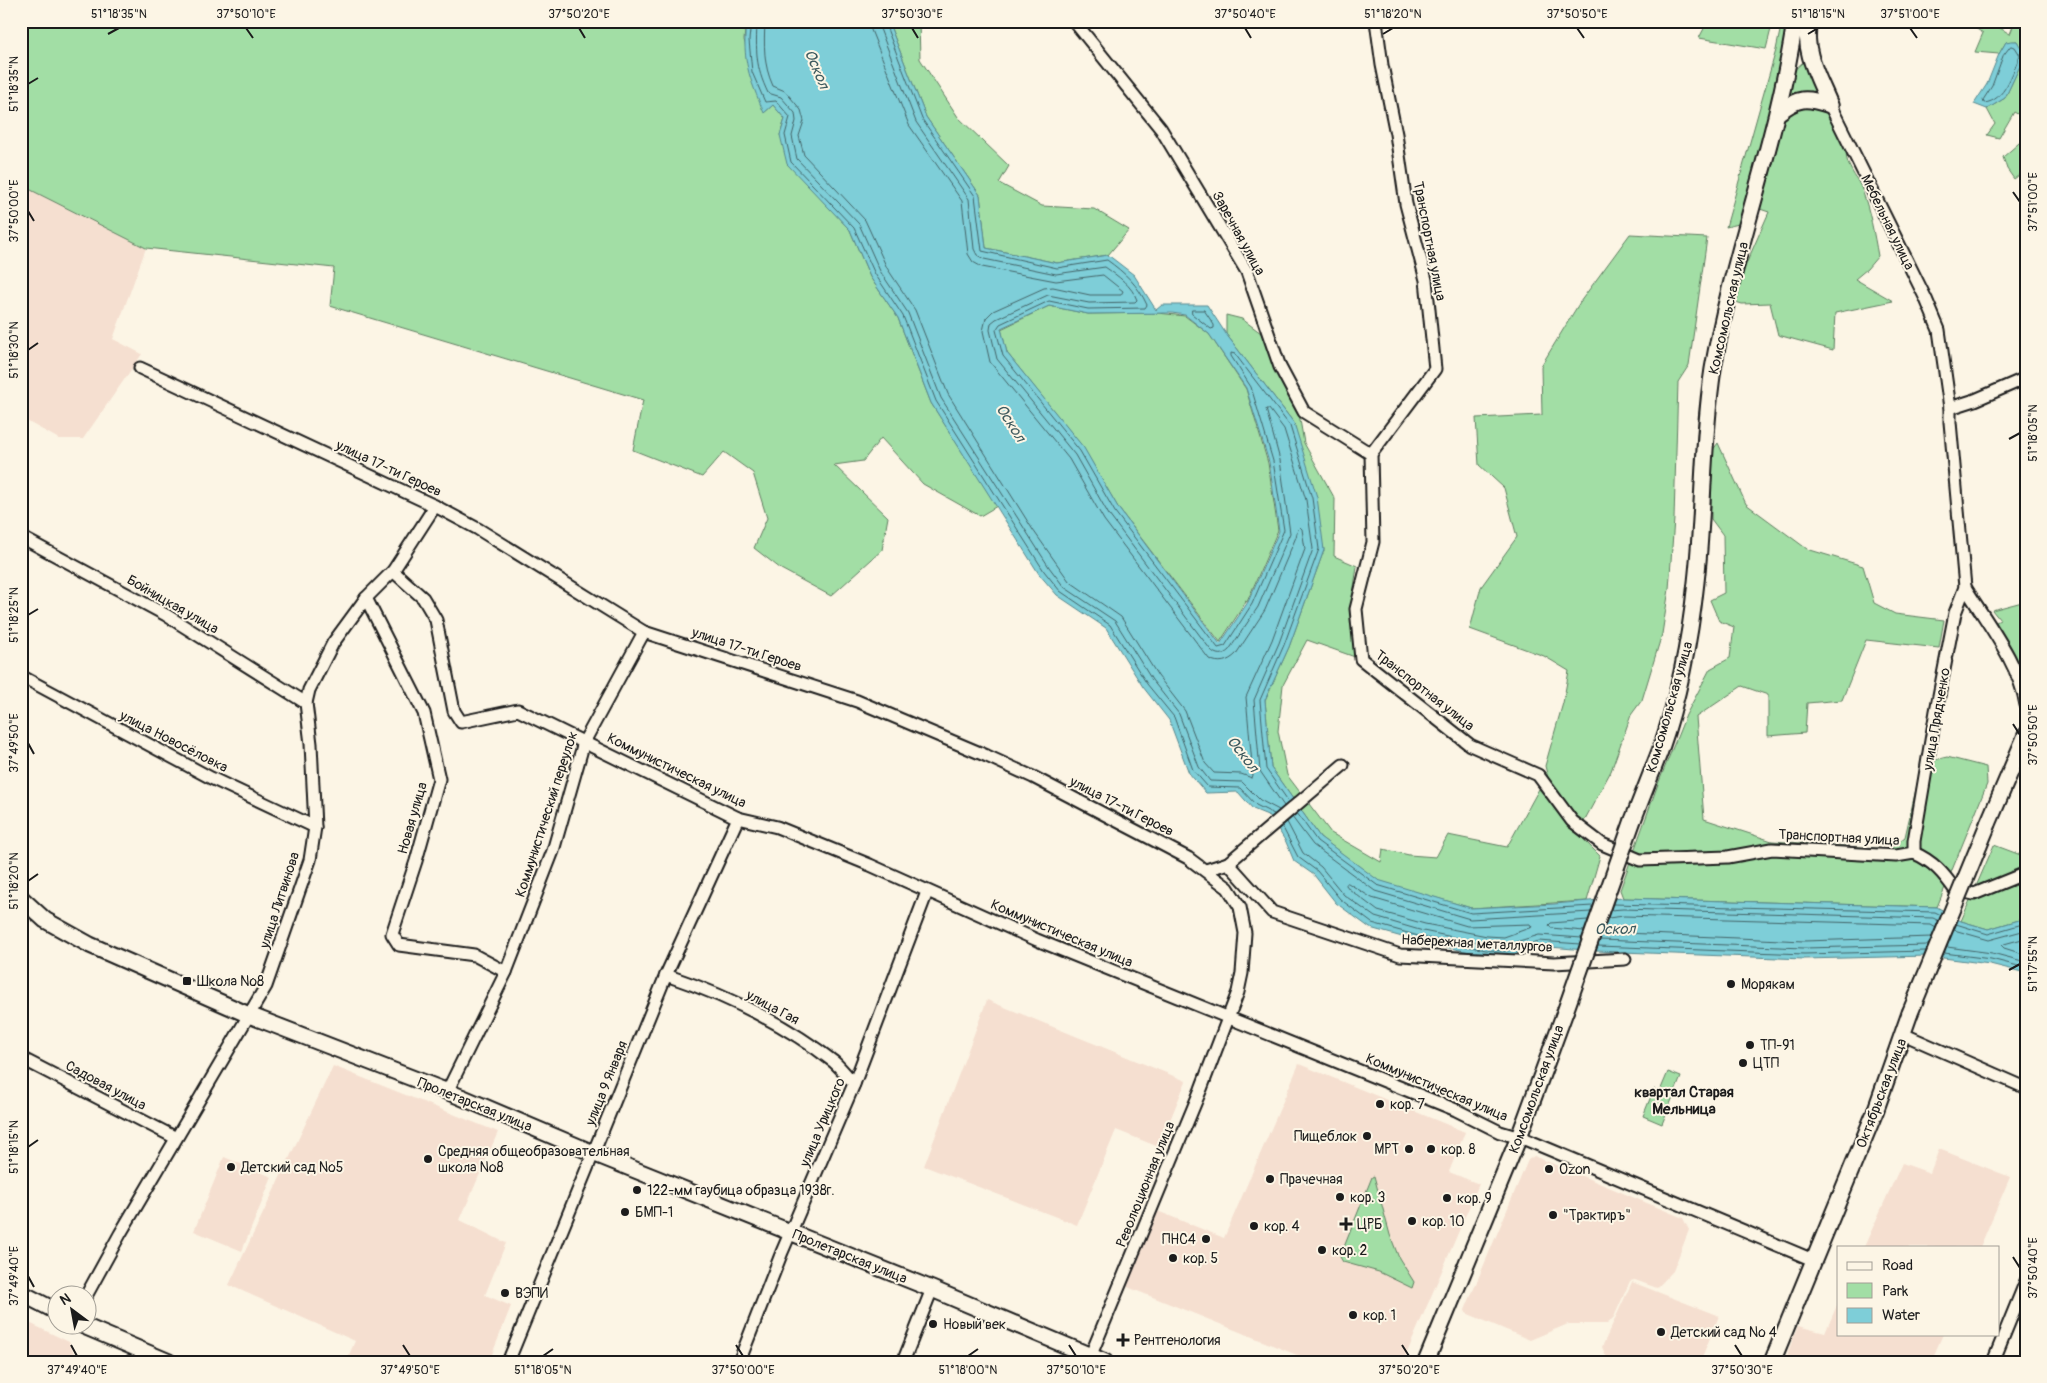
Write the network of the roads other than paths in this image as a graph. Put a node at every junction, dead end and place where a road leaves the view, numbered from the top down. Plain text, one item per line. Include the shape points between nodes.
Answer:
1 (1074, 21) edge
2 (1376, 21) edge
3 (1804, 23) edge
4 (1830, 105) junction
5 (1778, 113) junction
6 (140, 368) dead end
7 (2026, 378) edge
8 (1950, 408) junction
9 (1950, 422) joint
10 (1371, 454) junction
11 (434, 506) junction
12 (21, 536) edge
13 (393, 571) junction
14 (1965, 587) junction
15 (366, 598) junction
16 (644, 632) junction
17 (2016, 671) junction
18 (21, 676) edge
19 (2026, 679) edge
20 (306, 703) junction
21 (2026, 705) edge
22 (2026, 735) edge
23 (584, 742) junction
24 (1343, 765) dead end
25 (738, 818) junction
26 (315, 827) junction
27 (1914, 853) junction
28 (1228, 863) junction
29 (1206, 870) junction
30 (2026, 873) edge
31 (928, 892) junction
32 (21, 898) edge
33 (1625, 959) dead end
34 (506, 972) junction
35 (666, 976) junction
36 (249, 1015) junction
37 (1229, 1017) junction
38 (1904, 1034) junction
39 (21, 1058) edge
40 (854, 1084) junction
41 (2026, 1088) edge
42 (447, 1092) junction
43 (1519, 1137) junction
44 (176, 1138) junction
45 (593, 1153) junction
46 (791, 1232) junction
47 (1813, 1260) junction
48 (2026, 1281) edge
49 (92, 1286) edge
50 (932, 1289) junction
51 (21, 1293) edge
52 (48, 1307) edge
53 (98, 1332) edge
54 (1095, 1360) edge
55 (169, 1362) edge
56 (508, 1362) edge
57 (739, 1362) edge
58 (903, 1362) edge
59 (1426, 1362) edge
60 (1772, 1362) edge
61 (1993, 1362) edge

1 - 10 street, Заречная улица via 1161,129 1247,272 1280,367 1304,412
2 - 10 street, Транспортная улица via 1406,204 1426,280 1435,369
3 - 4 main road, Мебельная улица via 1812,63
3 - 5 main road, Комсомольская улица via 1789,62
4 - 5 main road via 1804,100 1791,102
4 - 8 street, Мебельная улица via 1940,330
5 - 43 main road, Комсомольская улица, bridge via 1732,278 1713,370 1697,581 1678,687 1660,749
6 - 11 street, улица 17-ти Героев
7 - 8 street
8 - 9 street, Мебельная улица
9 - 14 street, улица Прядченко
10 - 27 street, Транспортная улица via 1373,542 1356,609 1361,659 1470,745 1538,775 1572,821 1596,840 1640,860 1728,857 1772,849 1896,856
11 - 13 street, улица Литвинова
11 - 16 street, улица 17-ти Героев via 478,529
12 - 20 street, Бойницкая улица via 166,615
13 - 15 street, улица Литвинова
13 - 23 street, Коммунистическая улица via 423,598 436,620 454,711 461,722 518,710
14 - 17 street, улица Прядченко
14 - 27 street, улица Прядченко via 1956,612 1936,711
15 - 20 street, улица Литвинова via 333,643 309,690
15 - 34 street, Новая улица via 424,713 439,779 392,934 399,944 474,955
16 - 23 street, Коммунистический переулок
16 - 29 street, улица 17-ти Героев via 875,708 1026,774
17 - 19 street, улица Прядченко
17 - 21 street, улица Прядченко
18 - 26 street, улица Новосёловка via 210,778
20 - 26 street, улица Литвинова
22 - 38 main road, Октябрьская улица, bridge
23 - 25 street, Коммунистическая улица
23 - 34 street, Коммунистический переулок via 553,851
24 - 28 street
25 - 31 street, Коммунистическая улица via 776,827
25 - 35 street, улица 9 Января
26 - 36 street, улица Литвинова via 310,860 266,986
27 - 30 street via 1941,870 1956,890 1974,894
28 - 29 street
28 - 33 street, Набережная металлургов via 1272,912 1400,955 1554,963
29 - 37 street, улица 17-ти Героев via 1232,894 1240,907 1245,933 1240,986
31 - 37 street, Коммунистическая улица via 1037,940
31 - 40 street, улица Урицкого
32 - 36 main road, Пролетарская улица via 45,920 90,945
34 - 42 street, Коммунистический переулок
35 - 40 street, улица Гая via 694,985 777,1023 835,1063
35 - 45 street, улица 9 Января
36 - 42 main road, Пролетарская улица
36 - 44 street, улица Литвинова
37 - 43 street, Коммунистическая улица via 1456,1110 1500,1132
37 - 54 street, Революционная улица
38 - 41 street
38 - 47 main road, Октябрьская улица
39 - 44 street, Садовая улица
40 - 46 street, улица Урицкого
42 - 45 main road, Пролетарская улица
43 - 47 street, Коммунистическая улица
43 - 59 main road, Комсомольская улица
44 - 49 street, улица Литвинова
45 - 46 main road, Пролетарская улица
45 - 56 street, улица 9 Января
46 - 50 main road, Пролетарская улица
46 - 57 street, улица Урицкого
47 - 60 main road, Октябрьская улица
48 - 61 street
50 - 54 main road, Пролетарская улица
50 - 58 street
51 - 52 main road
53 - 55 main road

